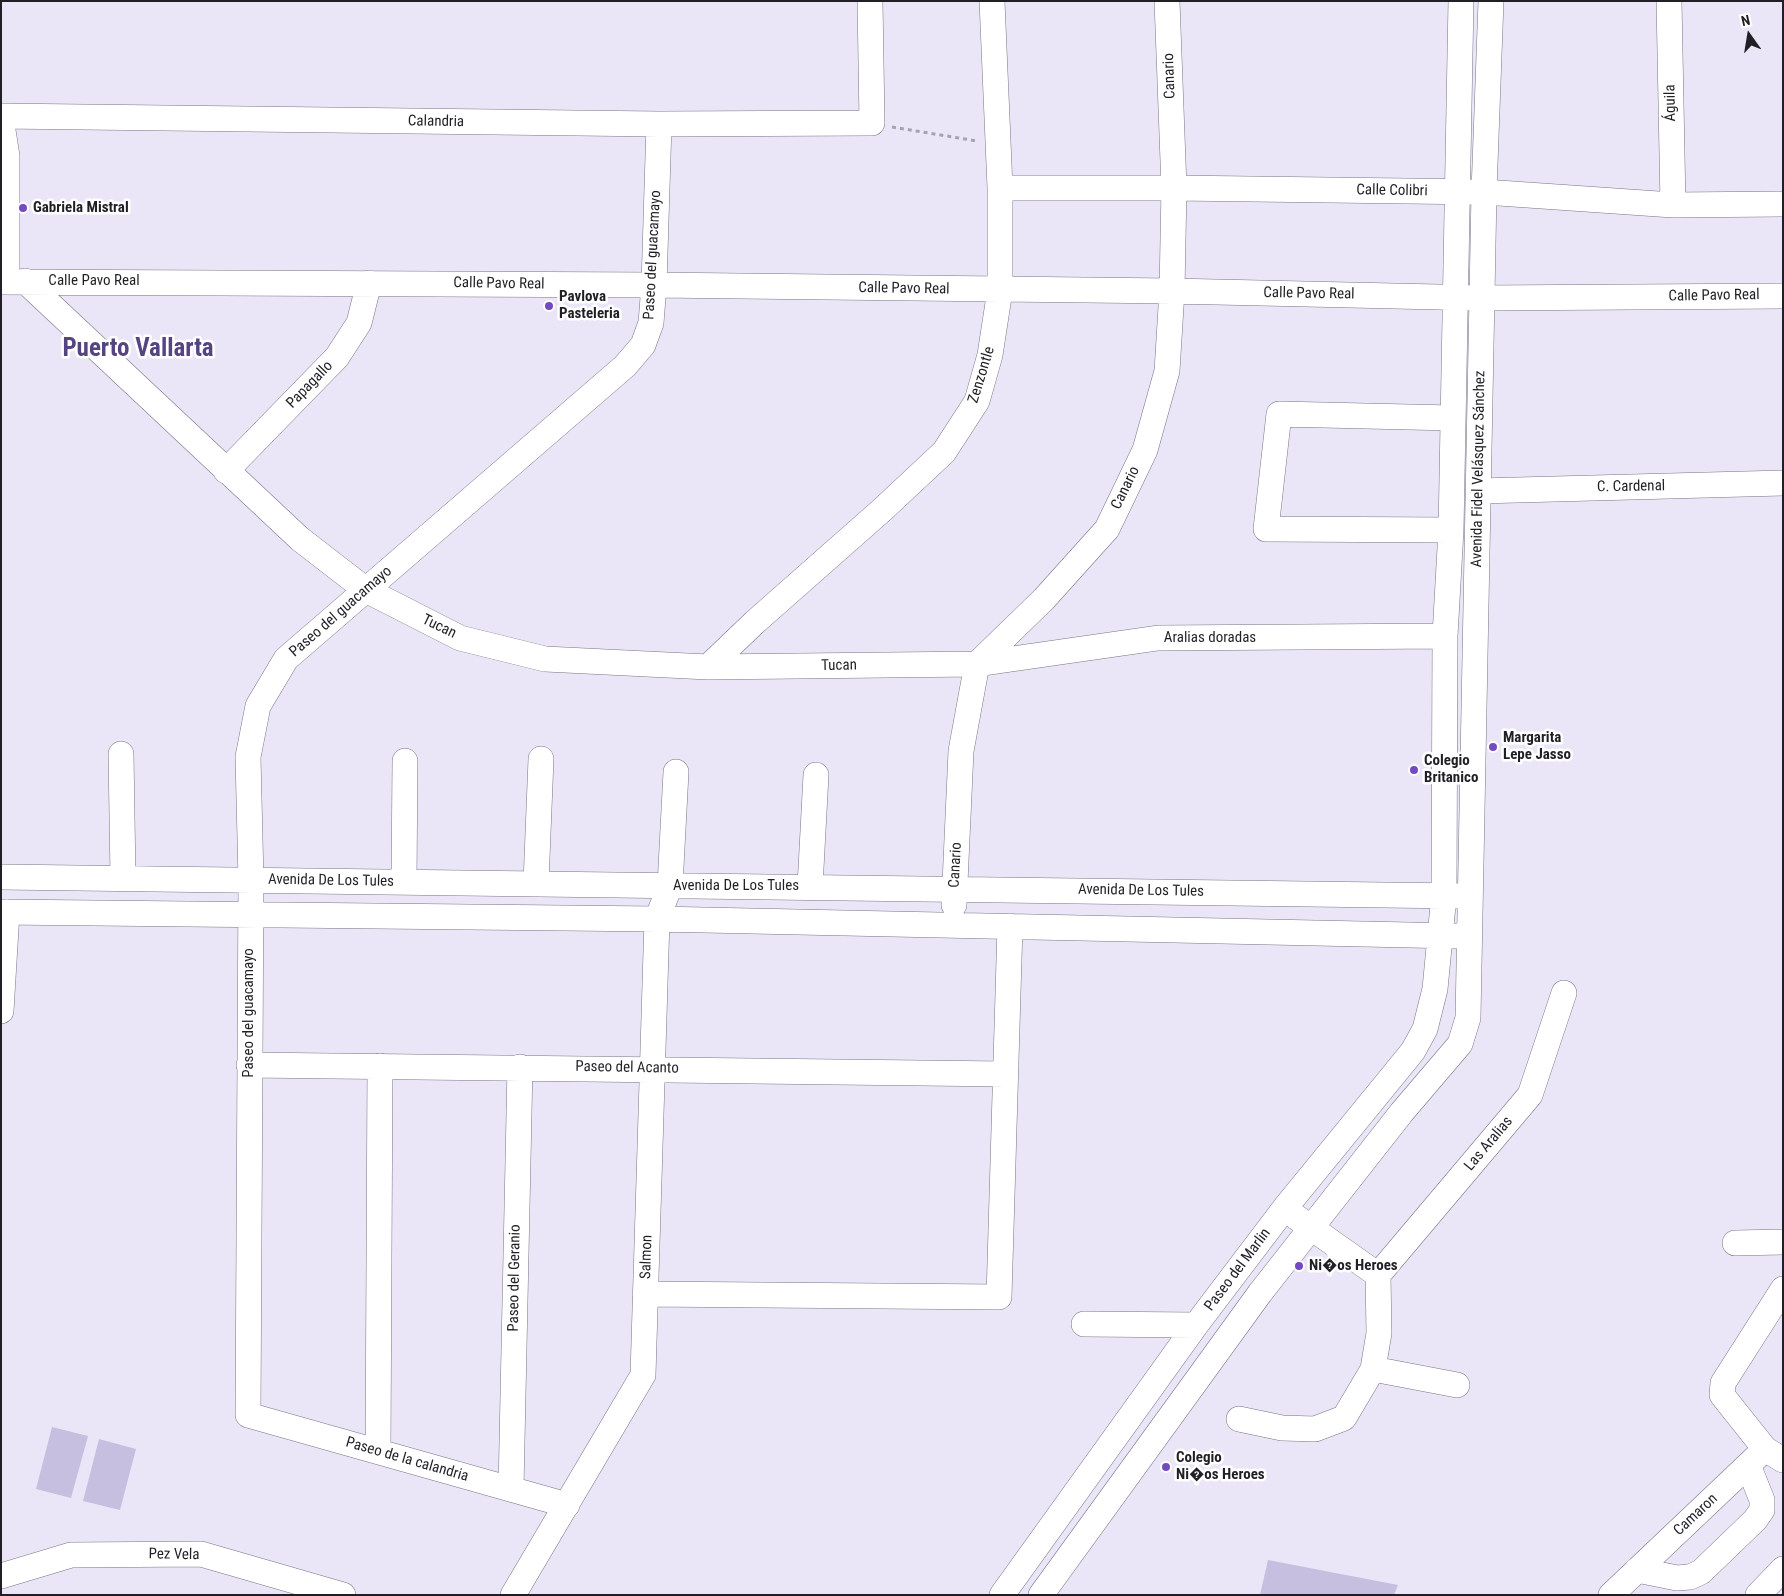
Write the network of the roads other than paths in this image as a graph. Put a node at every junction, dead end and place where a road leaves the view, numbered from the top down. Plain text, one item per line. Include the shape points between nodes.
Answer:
1 (870, 1) edge
2 (992, 1) edge
3 (1167, 1) edge
4 (1461, 1) edge
5 (1491, 1) edge
6 (1669, 1) edge
7 (1, 117) edge
8 (659, 124) junction
9 (1000, 188) junction
10 (1174, 188) junction
11 (1456, 192) junction
12 (1484, 192) junction
13 (1783, 204) edge
14 (1673, 205) junction
15 (11, 281) edge
16 (369, 282) junction
17 (654, 285) junction
18 (1000, 290) junction
19 (1172, 291) junction
20 (1783, 296) edge
21 (1456, 298) junction
22 (1482, 298) junction
23 (1453, 418) junction
24 (226, 471) junction
25 (1783, 483) edge
26 (1479, 491) junction
27 (1451, 530) junction
28 (366, 590) junction
29 (1445, 636) junction
30 (977, 664) junction
31 (708, 667) junction
32 (122, 754) dead end
33 (541, 759) dead end
34 (405, 761) dead end
35 (676, 772) dead end
36 (816, 775) dead end
37 (1, 877) edge
38 (123, 878) junction
39 (251, 880) junction
40 (404, 882) junction
41 (536, 883) junction
42 (670, 886) junction
43 (810, 886) junction
44 (955, 888) junction
45 (1444, 895) junction
46 (1471, 896) junction
47 (4, 912) edge
48 (250, 914) junction
49 (657, 919) junction
50 (953, 924) junction
51 (1010, 926) junction
52 (1441, 936) junction
53 (1470, 936) junction
54 (1564, 993) dead end
55 (1, 1011) edge
56 (249, 1065) junction
57 (380, 1066) junction
58 (520, 1067) junction
59 (653, 1069) junction
60 (1005, 1074) junction
61 (1284, 1209) junction
62 (1310, 1228) junction
63 (1783, 1242) edge
64 (1734, 1243) dead end
65 (1378, 1275) junction
66 (1783, 1289) edge
67 (646, 1294) junction
68 (1084, 1324) dead end
69 (1196, 1325) junction
70 (1374, 1368) junction
71 (1457, 1385) dead end
72 (248, 1415) joint
73 (1239, 1419) dead end
74 (378, 1451) junction
75 (1765, 1458) edge
76 (1082, 1484) junction
77 (511, 1489) junction
78 (1109, 1501) junction
79 (567, 1505) junction
80 (1783, 1569) edge
81 (1637, 1570) junction
82 (1, 1576) edge
83 (296, 1589) edge
84 (344, 1595) edge
85 (514, 1595) edge
86 (1002, 1595) edge
87 (1041, 1595) edge
88 (1611, 1595) edge
89 (1758, 1595) edge

1 - 8 street, Calandria via 872,124
2 - 9 street, Zenzontle
3 - 10 street, Canario
4 - 11 street, Avenida Fidel Velásquez Sánchez
5 - 12 street, Avenida Fidel Velásquez Sánchez
6 - 14 street, Águila
7 - 8 street, Calandria
7 - 15 street via 7,156
8 - 17 street, Paseo del guacamayo
9 - 10 street, Calle Colibri
9 - 18 street, Zenzontle
10 - 11 street, Calle Colibri
10 - 19 street, Canario
11 - 12 street, Calle Colibri
11 - 21 street, Avenida Fidel Velásquez Sánchez
12 - 14 street, Calle Colibri
12 - 22 street, Avenida Fidel Velásquez Sánchez
13 - 14 street, Calle Colibri
15 - 16 street, Calle Pavo Real
15 - 24 street, Tucan
16 - 17 street, Calle Pavo Real
16 - 24 street, Papagallo via 359,323 337,357
17 - 18 street, Calle Pavo Real
17 - 28 street, Paseo del guacamayo via 651,323 644,345 625,366
18 - 19 street, Calle Pavo Real
18 - 31 street, Zenzontle via 990,356 977,400 944,452
19 - 21 street, Calle Pavo Real
19 - 30 street, Canario via 1166,371 1145,450 1106,528 1044,599
20 - 22 street, Calle Pavo Real
21 - 22 street, Calle Pavo Real
21 - 23 street, Avenida Fidel Velásquez Sánchez
22 - 26 street, Avenida Fidel Velásquez Sánchez
23 - 27 street, Avenida Fidel Velásquez Sánchez
23 - 27 street via 1279,414 1266,529
24 - 28 street, Tucan via 300,539
25 - 26 street, C. Cardenal
26 - 46 street, Avenida Fidel Velásquez Sánchez
27 - 29 street, Avenida Fidel Velásquez Sánchez
28 - 31 street, Tucan via 460,638 545,659
28 - 39 street, Paseo del guacamayo via 286,659 258,706 248,757
29 - 30 street, Aralias doradas via 1158,638
29 - 45 street, Avenida Fidel Velásquez Sánchez
30 - 31 street, Tucan
30 - 44 street, Canario via 961,752
32 - 38 street
33 - 41 street
34 - 40 street
35 - 42 street, Salmon
36 - 43 street
37 - 38 street, Avenida De Los Tules
38 - 39 street, Avenida De Los Tules
39 - 40 street, Avenida De Los Tules
39 - 48 street, Paseo del guacamayo
40 - 41 street, Avenida De Los Tules
41 - 42 street, Avenida De Los Tules
42 - 43 street, Avenida De Los Tules
42 - 49 street, Salmon
43 - 44 street, Avenida De Los Tules
44 - 45 street, Avenida De Los Tules
44 - 50 street, Canario
45 - 46 street, Avenida De Los Tules
45 - 52 street, Avenida Fidel Velásquez Sánchez
46 - 53 street, Avenida Fidel Velásquez Sánchez
47 - 48 street
47 - 55 street
48 - 49 street
48 - 56 street, Paseo del guacamayo
49 - 50 street
49 - 59 street, Salmon
50 - 51 street
51 - 52 street
51 - 60 street
52 - 53 street
52 - 61 street, Paseo del Marlin via 1435,989 1427,1021 1413,1052
53 - 62 street, Paseo del Marlin via 1468,1018 1460,1044
54 - 65 street, Las Aralias via 1530,1095
56 - 57 street, Paseo del Acanto
56 - 72 street, Paseo del guacamayo
57 - 58 street, Paseo del Acanto
57 - 74 street
58 - 59 street, Paseo del Acanto
58 - 77 street, Paseo del Geranio
59 - 60 street, Paseo del Acanto
59 - 67 street, Salmon
60 - 67 street via 999,1297
61 - 62 street
61 - 69 street, Paseo del Marlin
62 - 65 street
62 - 78 street, Paseo del Marlin
63 - 64 street
65 - 70 street via 1379,1333
66 - 75 street via 1728,1375 1722,1395
67 - 79 street, Salmon via 643,1375
68 - 69 street
69 - 76 street, Paseo del Marlin
70 - 71 street
70 - 73 street via 1344,1418 1315,1429 1282,1428
72 - 74 street, Paseo de la calandria
74 - 77 street, Paseo de la calandria
75 - 81 street, Camaron
75 - 81 street via 1762,1510 1701,1572 1677,1578
76 - 78 street
76 - 86 street, Paseo del Marlin
77 - 79 street, Paseo de la calandria
78 - 87 street, Paseo del Marlin
79 - 85 street, Salmon
80 - 89 street
81 - 88 street, Camaron
82 - 83 street, Pez Vela via 71,1555 201,1554
83 - 84 street, Pez Vela

